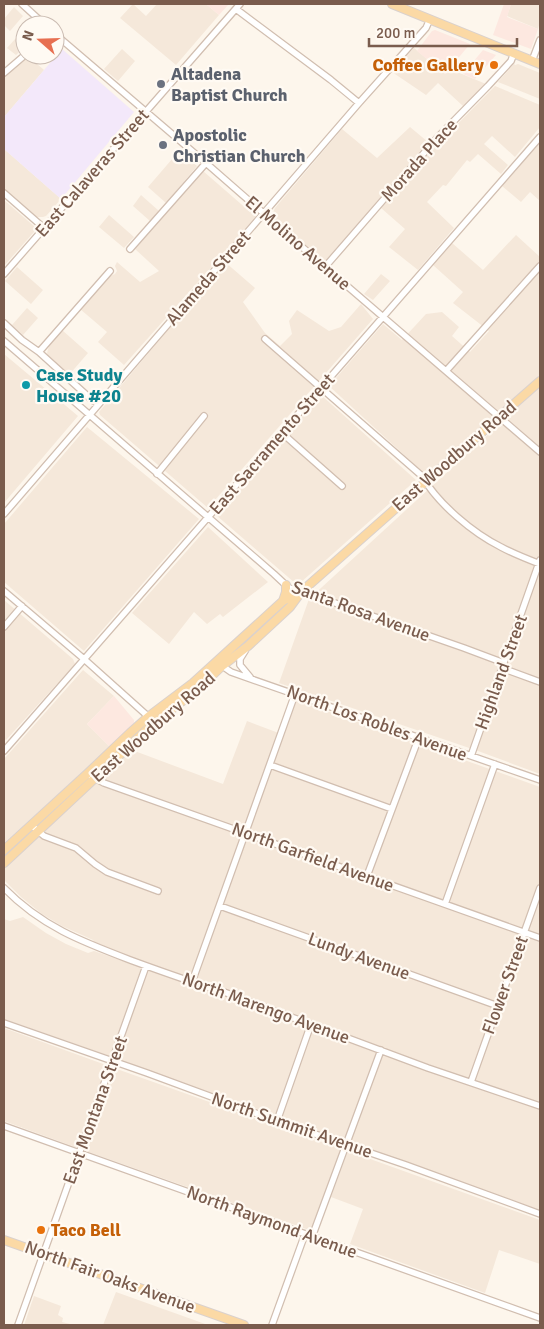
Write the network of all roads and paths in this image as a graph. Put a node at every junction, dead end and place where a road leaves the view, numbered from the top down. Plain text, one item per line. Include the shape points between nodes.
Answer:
1 (396, 4) edge
2 (27, 5) edge
3 (238, 6) edge
4 (36, 15) edge
5 (430, 19) junction
6 (540, 40) edge
7 (65, 42) edge
8 (514, 53) junction
9 (532, 60) junction
10 (15, 64) edge
11 (540, 64) edge
12 (4, 73) edge
13 (359, 104) junction
14 (146, 111) junction
15 (540, 137) edge
16 (206, 162) junction
17 (4, 193) edge
18 (264, 214) junction
19 (44, 228) junction
20 (130, 249) dead end
21 (540, 266) edge
22 (325, 267) junction
23 (110, 271) dead end
24 (4, 274) edge
25 (383, 317) junction
26 (4, 323) edge
27 (266, 339) dead end
28 (4, 341) edge
29 (39, 352) junction
30 (446, 371) junction
31 (540, 381) edge
32 (321, 387) junction
33 (99, 404) junction
34 (89, 415) junction
35 (204, 416) dead end
36 (500, 416) junction
37 (282, 433) junction
38 (540, 452) edge
39 (157, 474) junction
40 (425, 481) junction
41 (342, 486) dead end
42 (4, 514) edge
43 (208, 518) junction
44 (540, 563) edge
45 (286, 586) junction
46 (4, 591) edge
47 (301, 592) junction
48 (283, 601) junction
49 (22, 606) junction
50 (4, 627) edge
51 (248, 646) junction
52 (84, 659) junction
53 (219, 663) junction
54 (503, 666) junction
55 (251, 678) junction
56 (540, 682) edge
57 (295, 694) junction
58 (182, 697) junction
59 (148, 717) junction
60 (154, 723) junction
61 (419, 737) junction
62 (4, 751) edge
63 (471, 756) junction
64 (270, 764) junction
65 (495, 764) junction
66 (87, 774) junction
67 (95, 778) junction
68 (540, 780) edge
69 (392, 809) junction
70 (30, 825) junction
71 (38, 830) junction
72 (245, 833) junction
73 (4, 850) edge
74 (4, 863) edge
75 (367, 876) junction
76 (4, 888) edge
77 (540, 888) edge
78 (158, 891) dead end
79 (445, 904) junction
80 (220, 906) junction
81 (524, 933) junction
82 (540, 938) edge
83 (146, 966) junction
84 (192, 982) junction
85 (498, 1006) junction
86 (4, 1023) edge
87 (311, 1024) junction
88 (381, 1050) junction
89 (112, 1061) junction
90 (470, 1082) junction
91 (540, 1106) edge
92 (277, 1121) junction
93 (4, 1126) edge
94 (346, 1145) junction
95 (80, 1154) junction
96 (540, 1214) edge
97 (305, 1234) junction
98 (312, 1237) junction
99 (4, 1240) edge
100 (44, 1254) junction
101 (540, 1318) edge
102 (18, 1325) edge
103 (244, 1325) edge
104 (272, 1325) edge

1 - 5 main road
2 - 4 street
3 - 13 street
3 - 14 street, East Calaveras Street
5 - 8 main road
5 - 13 street, Alameda Street via 426,28
6 - 9 street
7 - 14 street, El Molino Avenue
8 - 9 main road
8 - 22 street, Morada Place
9 - 11 main road
10 - 12 street
13 - 18 street, Alameda Street
14 - 16 street, El Molino Avenue
14 - 19 street, East Calaveras Street
15 - 25 street, East Sacramento Street
16 - 18 street, El Molino Avenue
16 - 20 street
17 - 19 street
18 - 22 street, El Molino Avenue
18 - 33 street, Alameda Street
19 - 24 street, East Calaveras Street
21 - 30 street
22 - 25 street, El Molino Avenue
23 - 29 street
25 - 30 street, El Molino Avenue
25 - 32 street, East Sacramento Street
26 - 29 street
27 - 32 street
28 - 34 street, Santa Rosa Avenue
29 - 33 street
30 - 36 street, El Molino Avenue
31 - 36 main road, East Woodbury Road
32 - 37 street, East Sacramento Street
32 - 40 street
33 - 34 street, Alameda Street
34 - 39 street, Santa Rosa Avenue
34 - 42 street, Alameda Street
35 - 39 street
36 - 38 street, El Molino Avenue
36 - 40 main road, East Woodbury Road
37 - 41 street
37 - 43 street, East Sacramento Street
39 - 43 street, Santa Rosa Avenue
40 - 44 street via 447,508 467,525 500,547
40 - 47 main road, East Woodbury Road
43 - 45 street, Santa Rosa Avenue
43 - 52 street, East Sacramento Street
44 - 54 street, Highland Street
45 - 47 street, Santa Rosa Avenue
45 - 48 main road
46 - 49 street
47 - 48 main road, East Woodbury Road
47 - 51 main road, East Woodbury Road via 290,607
47 - 54 street, Santa Rosa Avenue via 464,648
48 - 53 main road, East Woodbury Road
49 - 50 street
49 - 52 street
51 - 53 main road, East Woodbury Road
51 - 55 street via 240,665
52 - 59 street
52 - 62 street, East Sacramento Street
53 - 55 street, North Los Robles Avenue via 230,671
53 - 58 main road, East Woodbury Road
54 - 56 street, Santa Rosa Avenue
54 - 63 street, Highland Street
55 - 57 street, North Los Robles Avenue
57 - 61 street, North Los Robles Avenue
57 - 64 street
58 - 59 main road, East Woodbury Road
58 - 60 main road, East Woodbury Road
59 - 60 street
59 - 66 main road, East Woodbury Road
60 - 67 main road, East Woodbury Road
61 - 63 street, North Los Robles Avenue
61 - 69 street
63 - 65 street, North Los Robles Avenue
64 - 69 street
64 - 72 street
65 - 68 street, North Los Robles Avenue
65 - 79 street
66 - 67 street, North Garfield Avenue
66 - 70 main road, East Woodbury Road
67 - 71 main road, East Woodbury Road
67 - 72 street, North Garfield Avenue
69 - 75 street
70 - 71 street
70 - 73 main road, East Woodbury Road
71 - 74 main road, East Woodbury Road
71 - 78 street via 44,836 76,848 107,872
72 - 75 street, North Garfield Avenue
72 - 80 street
75 - 79 street, North Garfield Avenue
76 - 83 street, North Marengo Avenue via 58,930
77 - 81 street, Flower Street
79 - 81 street, North Garfield Avenue
80 - 84 street
80 - 85 street, Lundy Avenue
81 - 82 street, North Garfield Avenue
81 - 85 street, Flower Street
83 - 84 street, North Marengo Avenue
83 - 89 street, East Montana Street
84 - 87 street, North Marengo Avenue
85 - 90 street, Flower Street
86 - 89 street, North Summit Avenue
87 - 88 street, North Marengo Avenue
87 - 92 street
88 - 90 street, North Marengo Avenue
88 - 94 street
89 - 92 street, North Summit Avenue
89 - 95 street, East Montana Street
90 - 91 street, North Marengo Avenue
92 - 94 street, North Summit Avenue
93 - 95 street, North Raymond Avenue
94 - 96 street, North Summit Avenue
94 - 98 street
95 - 97 street, North Raymond Avenue
95 - 100 street, East Montana Street
97 - 98 street, North Raymond Avenue
97 - 104 street
98 - 101 street, North Raymond Avenue
99 - 100 main road, North Fair Oaks Avenue
100 - 102 street, East Montana Street
100 - 103 main road, North Fair Oaks Avenue

